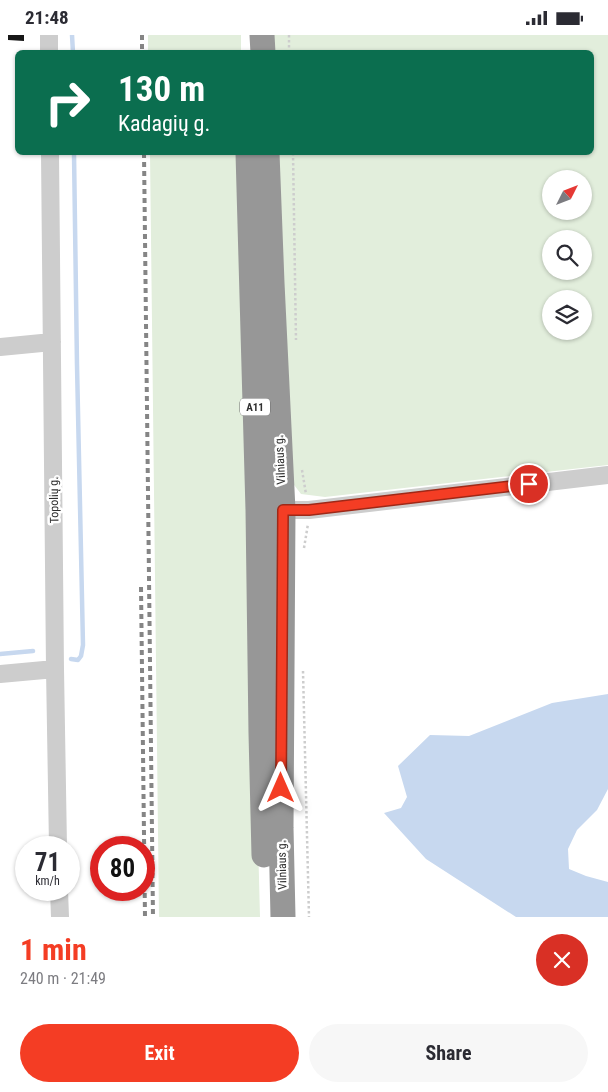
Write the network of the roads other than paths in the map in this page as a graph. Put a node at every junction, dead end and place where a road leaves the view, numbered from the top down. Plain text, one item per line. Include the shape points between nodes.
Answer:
1 (49, 35) edge
2 (246, 35) edge
3 (262, 35) edge
4 (49, 50) edge
5 (246, 50) edge
6 (263, 50) edge
7 (50, 155) edge
8 (248, 155) edge
9 (267, 155) edge
10 (52, 342) junction
11 (0, 347) edge
12 (608, 475) edge
13 (258, 510) junction
14 (283, 510) junction
15 (55, 669) junction
16 (0, 674) edge
17 (58, 836) edge
18 (59, 901) edge
19 (60, 917) edge
20 (266, 917) edge
21 (283, 917) edge

1 - 4 street
2 - 5 highway
3 - 6 highway
7 - 10 street, Topolių g.
8 - 13 highway, Vilniaus g. / A11
9 - 14 highway, Vilniaus g. / A11
10 - 11 street
10 - 15 street, Topolių g.
12 - 14 street via 309,510
13 - 14 street
13 - 20 highway, Vilniaus g. / A11
14 - 21 highway, Vilniaus g. / A11
15 - 16 street
15 - 17 street, Topolių g.
18 - 19 street

